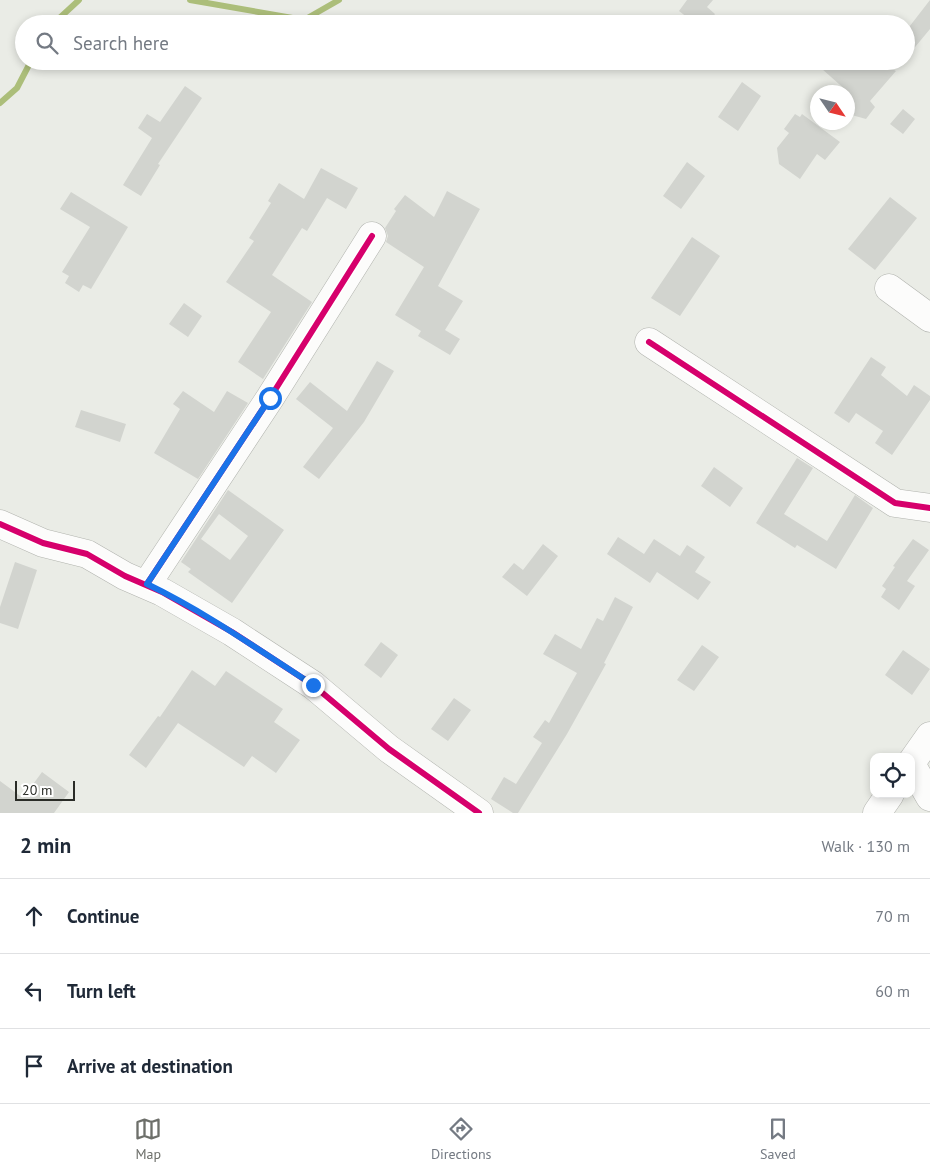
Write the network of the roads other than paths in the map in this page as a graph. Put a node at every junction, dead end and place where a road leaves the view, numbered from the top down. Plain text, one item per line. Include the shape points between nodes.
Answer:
1 (372, 236) dead end
2 (889, 288) dead end
3 (930, 318) edge
4 (649, 342) dead end
5 (930, 508) edge
6 (0, 524) edge
7 (147, 584) junction
8 (930, 736) edge
9 (915, 757) edge
10 (915, 770) edge
11 (930, 797) edge
12 (887, 798) edge
13 (479, 813) edge
14 (877, 813) edge

1 - 7 street
2 - 3 street
4 - 5 street via 895,503
6 - 7 street via 43,543 87,554 125,576
7 - 13 street via 232,632 313,685 388,748
8 - 9 street
10 - 11 street
12 - 14 street

